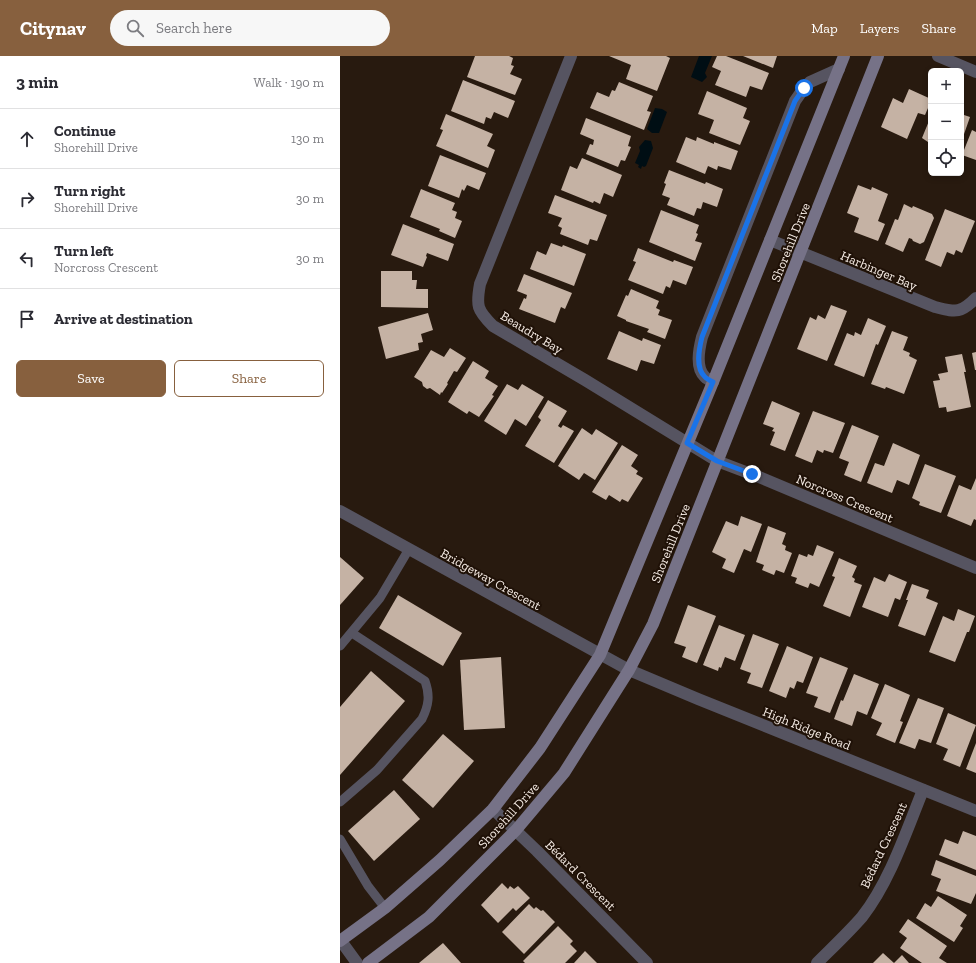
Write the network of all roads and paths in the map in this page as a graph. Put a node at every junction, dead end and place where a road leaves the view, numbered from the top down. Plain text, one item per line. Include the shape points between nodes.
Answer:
1 (571, 56) edge
2 (844, 56) edge
3 (878, 56) edge
4 (938, 56) edge
5 (840, 68) junction
6 (976, 72) edge
7 (770, 240) junction
8 (801, 252) junction
9 (976, 298) edge
10 (713, 382) junction
11 (687, 443) junction
12 (703, 453) joint
13 (717, 461) junction
14 (340, 511) edge
15 (409, 549) junction
16 (976, 568) edge
17 (352, 633) junction
18 (340, 646) edge
19 (600, 655) junction
20 (629, 670) junction
21 (923, 790) junction
22 (340, 802) edge
23 (493, 809) junction
24 (976, 811) edge
25 (516, 830) junction
26 (340, 839) edge
27 (385, 908) junction
28 (341, 941) edge
29 (357, 963) edge
30 (368, 963) edge
31 (648, 963) edge
32 (817, 963) edge

1 - 11 street, Beaudry Bay via 480,284 477,300 479,309 493,326
2 - 5 street, Shorehill Drive
3 - 8 street, Shorehill Drive
4 - 6 street
5 - 7 street, Shorehill Drive
5 - 10 street via 810,82 795,101 702,337 699,349 701,370 704,377
7 - 8 street, Harbinger Bay
7 - 10 street, Shorehill Drive
8 - 9 street, Harbinger Bay via 934,307 953,312 966,308
8 - 13 street, Shorehill Drive
10 - 11 street, Shorehill Drive
11 - 12 street, Beaudry Bay
11 - 19 street, Shorehill Drive
12 - 13 street, Norcross Crescent
13 - 16 street, Norcross Crescent
13 - 20 street, Shorehill Drive via 653,624
14 - 15 street, Bridgeway Crescent
15 - 17 lane via 380,598
15 - 19 street, Bridgeway Crescent
17 - 18 lane
17 - 22 lane via 425,681 428,699 422,719 407,737 377,770
19 - 20 street, Bridgeway Crescent
19 - 23 street, Shorehill Drive via 540,748
20 - 21 street, High Ridge Road
20 - 25 street, Shorehill Drive via 564,773
21 - 24 street, High Ridge Road
21 - 32 street, Bédard Crescent via 895,858 871,904 862,917
23 - 25 street, Bédard Crescent
23 - 27 street, Shorehill Drive
25 - 30 street, Shorehill Drive via 429,916
25 - 31 street, Bédard Crescent
26 - 27 lane via 368,886
27 - 28 street, Shorehill Drive
28 - 29 street

